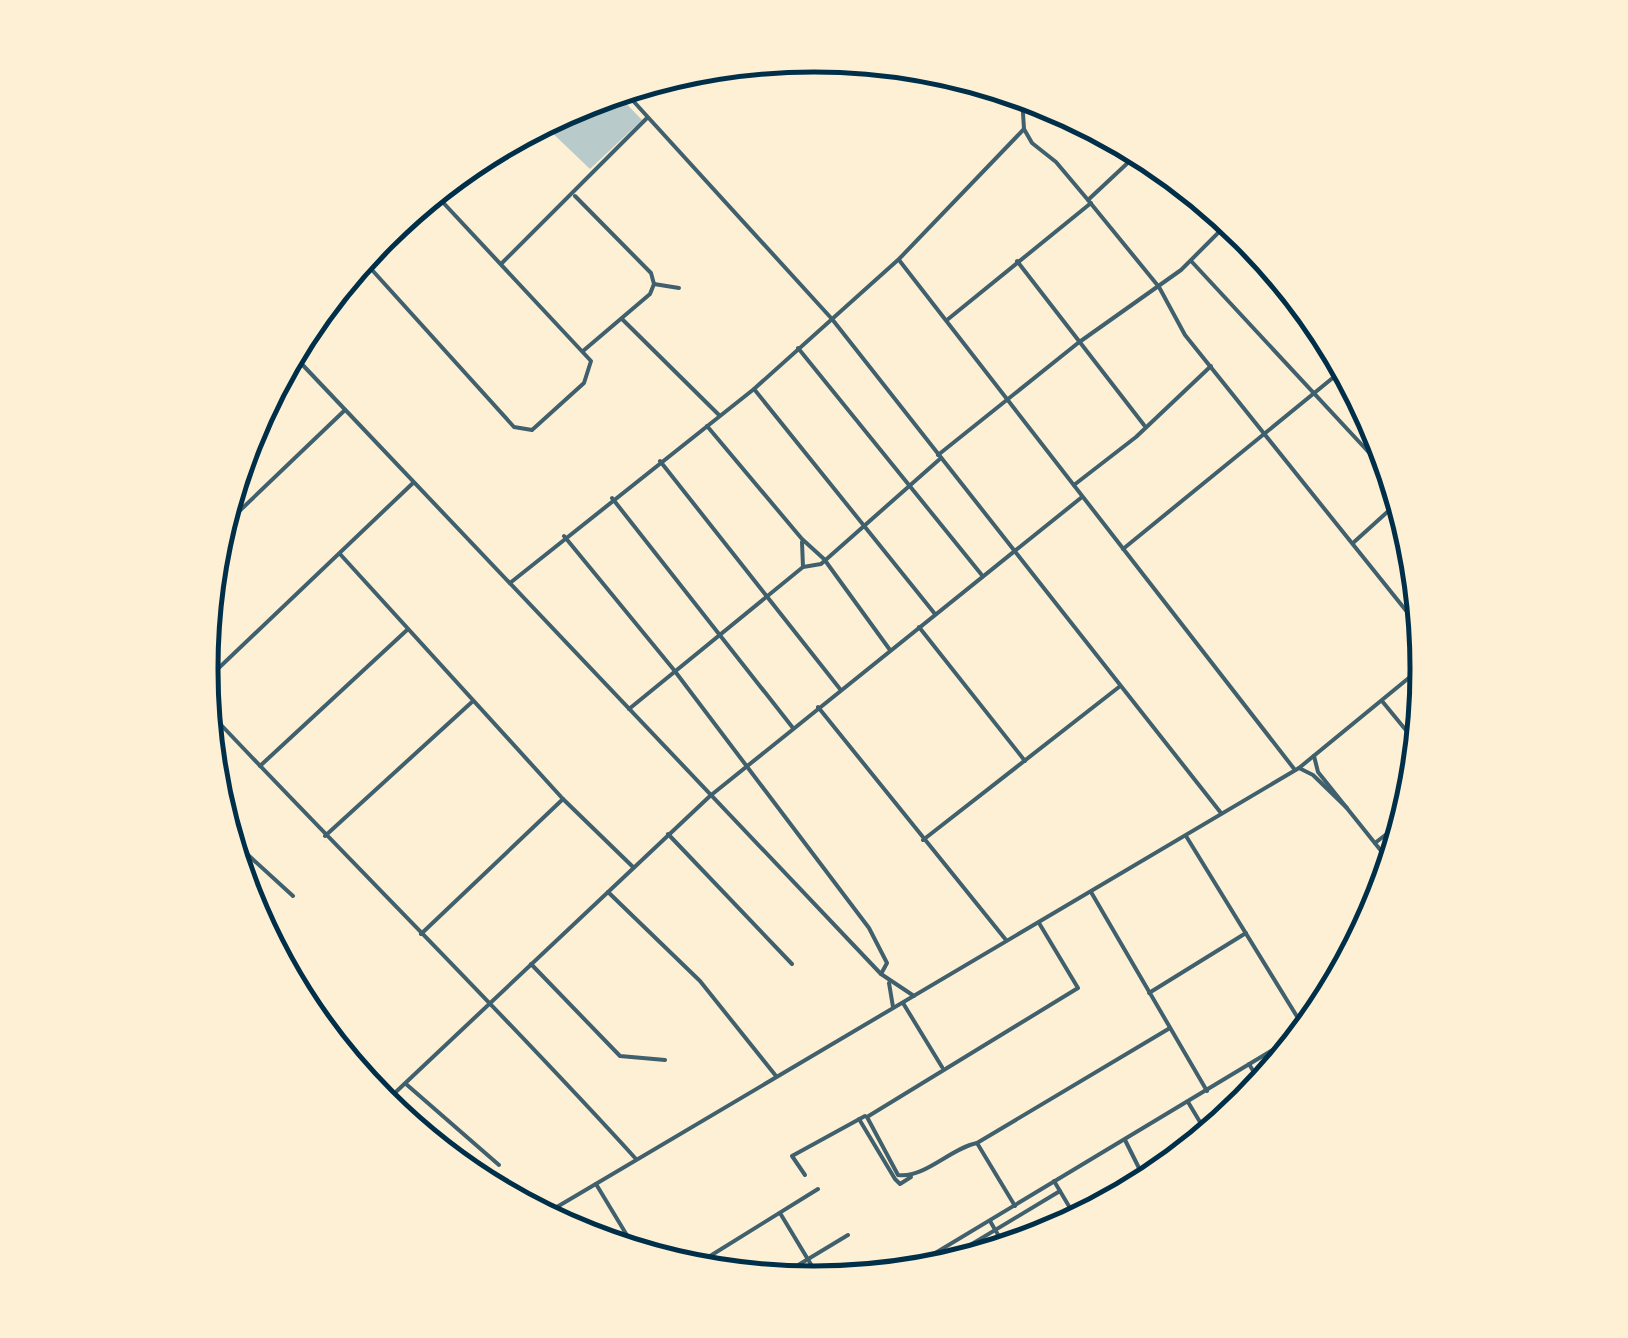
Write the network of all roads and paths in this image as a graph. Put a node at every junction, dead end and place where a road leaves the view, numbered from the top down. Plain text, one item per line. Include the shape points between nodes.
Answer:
1 (633, 101) edge
2 (1023, 111) edge
3 (648, 117) junction
4 (1024, 129) junction
5 (1128, 162) edge
6 (574, 196) junction
7 (1090, 201) junction
8 (443, 202) edge
9 (1220, 233) edge
10 (899, 259) junction
11 (1016, 261) junction
12 (1192, 262) junction
13 (502, 263) junction
14 (372, 269) edge
15 (654, 284) junction
16 (1159, 287) junction
17 (679, 288) dead end
18 (622, 319) junction
19 (832, 319) junction
20 (946, 320) junction
21 (1078, 343) junction
22 (798, 348) junction
23 (583, 351) junction
24 (302, 364) edge
25 (1211, 366) junction
26 (1334, 377) edge
27 (754, 389) junction
28 (1314, 395) junction
29 (1009, 399) junction
30 (346, 409) junction
31 (719, 415) junction
32 (707, 426) junction
33 (1144, 426) junction
34 (1264, 433) junction
35 (1370, 454) edge
36 (940, 457) junction
37 (660, 461) junction
38 (415, 482) junction
39 (909, 484) junction
40 (1074, 485) junction
41 (1082, 496) junction
42 (612, 498) junction
43 (1389, 511) edge
44 (239, 513) edge
45 (863, 523) junction
46 (564, 536) junction
47 (802, 539) junction
48 (1354, 543) junction
49 (1124, 549) junction
50 (1012, 550) junction
51 (340, 554) junction
52 (824, 558) junction
53 (803, 567) junction
54 (982, 575) junction
55 (510, 583) junction
56 (766, 594) junction
57 (1407, 611) edge
58 (935, 614) junction
59 (919, 627) junction
60 (408, 628) junction
61 (721, 634) junction
62 (890, 650) junction
63 (218, 669) edge
64 (674, 670) junction
65 (1410, 678) edge
66 (1119, 687) junction
67 (840, 689) junction
68 (473, 700) junction
69 (1382, 701) junction
70 (818, 708) junction
71 (629, 709) junction
72 (221, 724) edge
73 (792, 728) junction
74 (1407, 731) edge
75 (1314, 756) junction
76 (1025, 761) junction
77 (260, 766) junction
78 (747, 766) junction
79 (1297, 769) junction
80 (710, 796) junction
81 (563, 799) junction
82 (1350, 811) junction
83 (1222, 814) junction
84 (668, 834) junction
85 (1387, 834) edge
86 (326, 836) junction
87 (1186, 836) junction
88 (923, 840) junction
89 (1375, 843) junction
90 (1382, 852) edge
91 (247, 855) edge
92 (632, 866) junction
93 (608, 892) junction
94 (1090, 892) junction
95 (293, 896) dead end
96 (1040, 923) junction
97 (1246, 932) junction
98 (421, 934) junction
99 (1006, 940) junction
100 (530, 964) junction
101 (792, 964) dead end
102 (879, 972) junction
103 (888, 982) junction
104 (1149, 994) junction
105 (914, 996) junction
106 (492, 1001) junction
107 (903, 1003) junction
108 (893, 1007) junction
109 (1298, 1017) edge
110 (1170, 1028) junction
111 (1271, 1052) edge
112 (665, 1060) dead end
113 (1249, 1064) junction
114 (942, 1067) junction
115 (1253, 1071) edge
116 (776, 1076) junction
117 (406, 1084) junction
118 (1207, 1090) junction
119 (395, 1093) edge
120 (1188, 1102) junction
121 (873, 1112) junction
122 (858, 1119) junction
123 (1200, 1123) edge
124 (1125, 1140) junction
125 (977, 1143) junction
126 (636, 1159) junction
127 (499, 1165) dead end
128 (1139, 1169) edge
129 (805, 1175) dead end
130 (911, 1176) junction
131 (1054, 1181) junction
132 (596, 1184) junction
133 (818, 1189) dead end
134 (1060, 1190) junction
135 (1015, 1206) junction
136 (557, 1207) edge
137 (1070, 1208) edge
138 (780, 1213) junction
139 (990, 1221) junction
140 (995, 1230) junction
141 (627, 1235) edge
142 (848, 1235) dead end
143 (999, 1236) edge
144 (972, 1244) edge
145 (939, 1252) edge
146 (710, 1256) edge
147 (808, 1260) junction
148 (799, 1265) edge
149 (811, 1266) edge

1 - 3 street
2 - 4 street
3 - 6 street
3 - 19 street
4 - 7 street
4 - 10 street
5 - 7 street
6 - 13 street
6 - 15 street via 651,273
7 - 11 street
7 - 16 street
8 - 13 street
9 - 12 street
10 - 19 street
10 - 20 street
11 - 20 street
11 - 21 street
12 - 16 street
12 - 28 street
13 - 23 street
14 - 23 street via 523,432 584,384 591,362
15 - 17 street
15 - 18 street
16 - 21 street
16 - 25 street
18 - 23 street
18 - 31 street
19 - 22 street
19 - 36 street
20 - 29 street
21 - 29 street
21 - 33 street
22 - 27 street
22 - 39 street
24 - 30 street
25 - 33 street
25 - 34 street
26 - 28 street
27 - 31 street
27 - 45 street
28 - 34 street
28 - 35 street
29 - 36 street
29 - 40 street
30 - 38 street
30 - 44 street
31 - 32 street
32 - 37 street
32 - 47 street
33 - 40 street
34 - 48 street
34 - 49 street
36 - 39 street
36 - 50 street
37 - 42 street
37 - 56 street
38 - 51 street
38 - 55 street
39 - 45 street
39 - 54 street
40 - 41 street
41 - 49 street
41 - 50 street
42 - 46 street
42 - 61 street
43 - 48 street
45 - 52 street
45 - 58 street
46 - 55 street
46 - 64 street
47 - 52 street
47 - 53 street
48 - 57 street
49 - 79 street
50 - 54 street
50 - 66 street
51 - 60 street
51 - 63 street
52 - 53 street
52 - 62 street
53 - 56 street
54 - 58 street
55 - 71 street
56 - 61 street
56 - 67 street
58 - 59 street
59 - 62 street
59 - 76 street
60 - 68 street
60 - 77 street
61 - 64 street
61 - 73 street
62 - 67 street
64 - 71 street
64 - 78 street
65 - 69 street
66 - 76 street
66 - 83 street
67 - 70 street
68 - 81 street
68 - 86 street
69 - 74 street
69 - 75 street
70 - 73 street
70 - 88 street
71 - 80 street
72 - 77 street
73 - 78 street
75 - 79 street
75 - 82 street via 1318,772
76 - 88 street
77 - 86 street
78 - 80 street
78 - 102 street via 881,946 887,963
79 - 82 street via 1313,775
79 - 83 street
80 - 84 street
80 - 102 street
81 - 92 street
81 - 98 street
82 - 89 street
83 - 87 street
84 - 92 street
84 - 101 street
85 - 89 street
86 - 98 street
87 - 94 street
87 - 97 street
88 - 99 street
89 - 90 street
91 - 95 street
92 - 93 street
93 - 100 street
93 - 116 street via 700,981
94 - 96 street
94 - 104 street
96 - 99 street
96 - 114 street via 1078,988
97 - 104 street
97 - 109 street
98 - 106 street
99 - 105 street
100 - 106 street
100 - 112 street via 620,1056
102 - 103 street
103 - 105 street
103 - 108 street
104 - 110 street
105 - 107 street
106 - 117 street
106 - 126 street
107 - 108 street
107 - 114 street
108 - 116 street
110 - 118 street
110 - 125 street
111 - 113 street
113 - 115 street
113 - 118 street
114 - 121 street
116 - 126 street
117 - 119 street
117 - 127 street
118 - 120 street
120 - 123 street
120 - 124 street
121 - 122 street
121 - 130 street via 866,1117 868,1127 898,1176
122 - 129 street via 792,1156
122 - 130 street via 895,1179 900,1184
124 - 128 street
124 - 131 street
125 - 130 street
125 - 135 street
126 - 132 street
131 - 134 street
131 - 135 street
132 - 136 street
132 - 141 street
133 - 138 street
134 - 137 street
134 - 140 street
135 - 139 street
138 - 146 street
138 - 147 street
139 - 140 street
139 - 145 street
140 - 143 street
140 - 144 street
142 - 147 street
147 - 148 street
147 - 149 street

